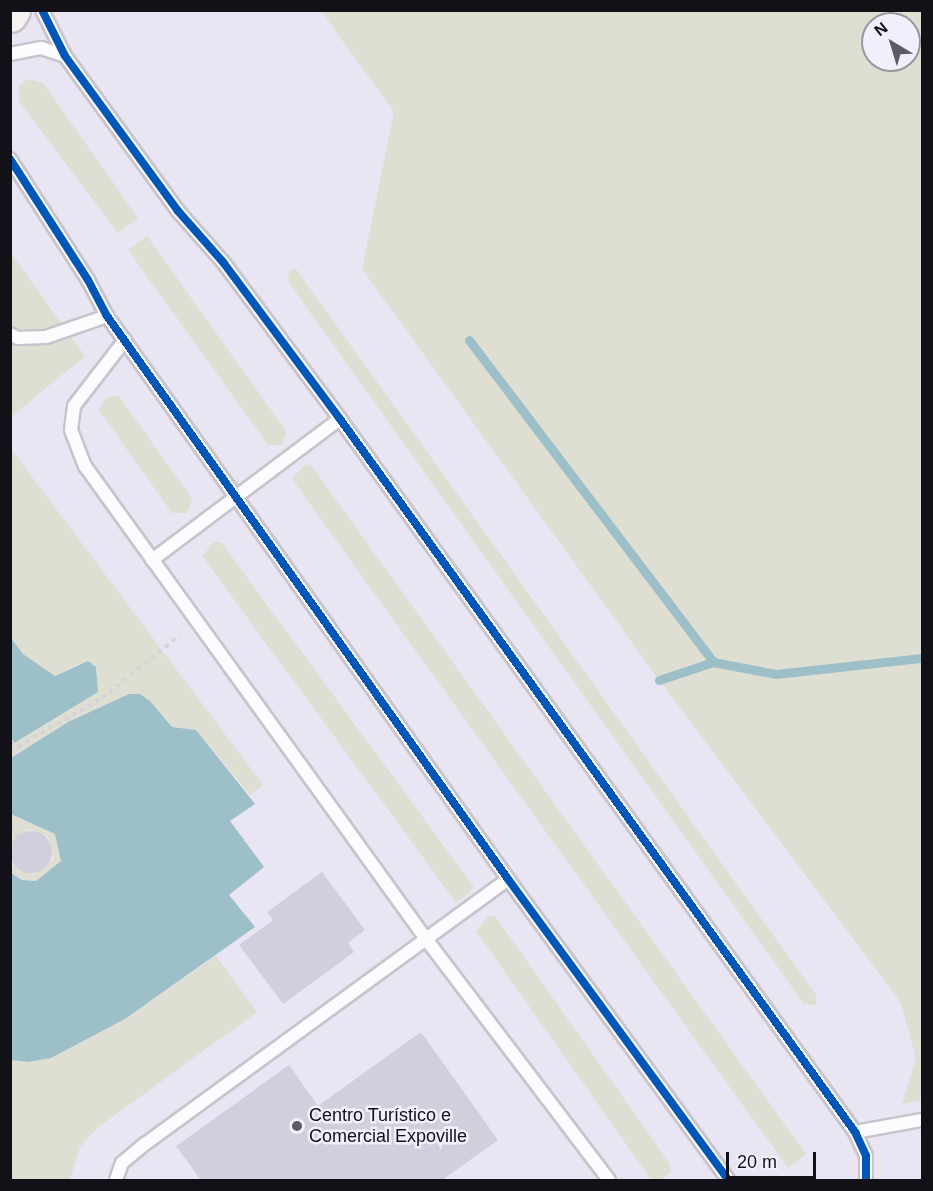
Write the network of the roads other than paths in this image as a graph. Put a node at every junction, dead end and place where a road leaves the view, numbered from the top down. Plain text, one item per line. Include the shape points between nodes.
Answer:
1 (13, 10) edge
2 (42, 10) edge
3 (10, 15) edge
4 (10, 54) edge
5 (64, 56) junction
6 (10, 159) edge
7 (10, 170) edge
8 (28, 185) junction
9 (107, 315) junction
10 (10, 334) edge
11 (125, 340) junction
12 (340, 419) junction
13 (236, 497) junction
14 (152, 560) junction
15 (508, 879) junction
16 (426, 939) junction
17 (922, 1120) edge
18 (855, 1132) junction
19 (116, 1180) edge
20 (609, 1180) edge
21 (728, 1180) edge
22 (866, 1180) edge

1 - 3 main road
2 - 5 lane
4 - 5 lane via 41,48
5 - 12 lane via 178,211 223,262
6 - 8 lane
7 - 8 lane
8 - 9 lane
9 - 10 lane via 46,337 18,338
9 - 11 lane
11 - 13 lane
11 - 14 lane via 74,406 70,430 85,466
12 - 13 lane
12 - 18 lane
13 - 14 lane
13 - 15 lane
14 - 16 lane
15 - 16 lane
15 - 21 lane
16 - 19 lane via 145,1144 122,1163
16 - 20 lane
17 - 18 lane
18 - 22 lane via 866,1156

